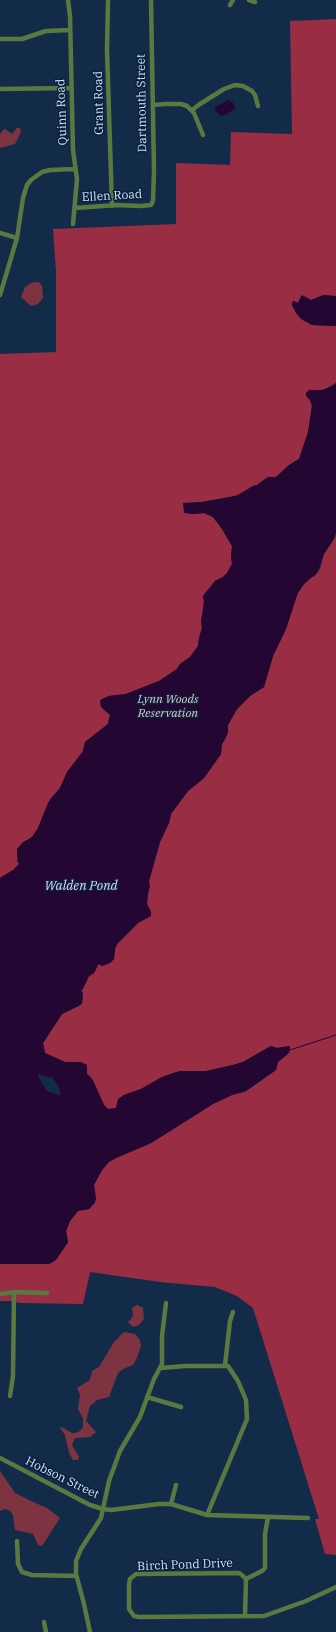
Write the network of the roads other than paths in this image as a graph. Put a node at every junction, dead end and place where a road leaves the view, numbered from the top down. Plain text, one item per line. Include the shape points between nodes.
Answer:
1 (68, 0) edge
2 (108, 0) edge
3 (151, 0) edge
4 (233, 0) edge
5 (249, 0) edge
6 (255, 2) dead end
7 (230, 5) dead end
8 (70, 30) junction
9 (0, 39) edge
10 (71, 88) junction
11 (0, 90) edge
12 (153, 105) junction
13 (258, 106) dead end
14 (192, 110) junction
15 (203, 135) dead end
16 (76, 169) junction
17 (151, 205) joint
18 (112, 206) junction
19 (75, 208) junction
20 (73, 224) dead end
21 (0, 233) edge
22 (17, 238) junction
23 (0, 295) edge
24 (14, 1292) junction
25 (47, 1293) dead end
26 (0, 1294) edge
27 (166, 1303) dead end
28 (233, 1312) dead end
29 (225, 1365) junction
30 (161, 1368) junction
31 (10, 1396) dead end
32 (147, 1397) junction
33 (181, 1407) dead end
34 (0, 1458) edge
35 (176, 1485) dead end
36 (171, 1504) junction
37 (103, 1509) junction
38 (207, 1515) junction
39 (268, 1517) junction
40 (308, 1518) dead end
41 (17, 1541) dead end
42 (76, 1576) junction
43 (246, 1579) junction
44 (336, 1587) edge
45 (246, 1616) junction
46 (44, 1622) dead end
47 (46, 1632) edge
48 (90, 1632) edge

1 - 8 street, Quinn Road
2 - 18 street, Grant Road
3 - 12 street, Dartmouth Street
4 - 7 street
5 - 6 street
8 - 9 street via 46,31 25,38
8 - 10 street, Quinn Road
10 - 11 street
10 - 16 street, Quinn Road
12 - 14 street via 181,104
12 - 17 street, Dartmouth Street via 154,191
13 - 14 street via 254,93 239,85 224,89
14 - 15 street
16 - 19 street, Quinn Road
16 - 22 street via 50,170 31,180 25,189
17 - 18 street, Ellen Road
18 - 19 street, Ellen Road
19 - 20 street, Quinn Road
21 - 22 street
22 - 23 street
24 - 25 street
24 - 26 street
24 - 31 street via 13,1376
27 - 30 street
28 - 29 street
29 - 30 street
29 - 38 street via 231,1368 246,1400 247,1419
30 - 32 street
32 - 33 street
32 - 37 street via 140,1417 120,1451 109,1481
34 - 37 street, Hobson Street via 90,1505
35 - 36 street
36 - 37 street, Hobson Street
36 - 38 street, Hobson Street
37 - 42 street via 101,1518 81,1549 76,1562
38 - 39 street, Hobson Street
39 - 40 street, Hobson Street
39 - 43 street via 265,1568
41 - 42 street via 18,1564 22,1572 32,1576
42 - 48 street
43 - 45 street
43 - 45 street, Birch Pond Drive via 239,1573 136,1574 130,1579 129,1584 129,1609 134,1616 139,1617
44 - 45 street via 270,1615
46 - 47 street

